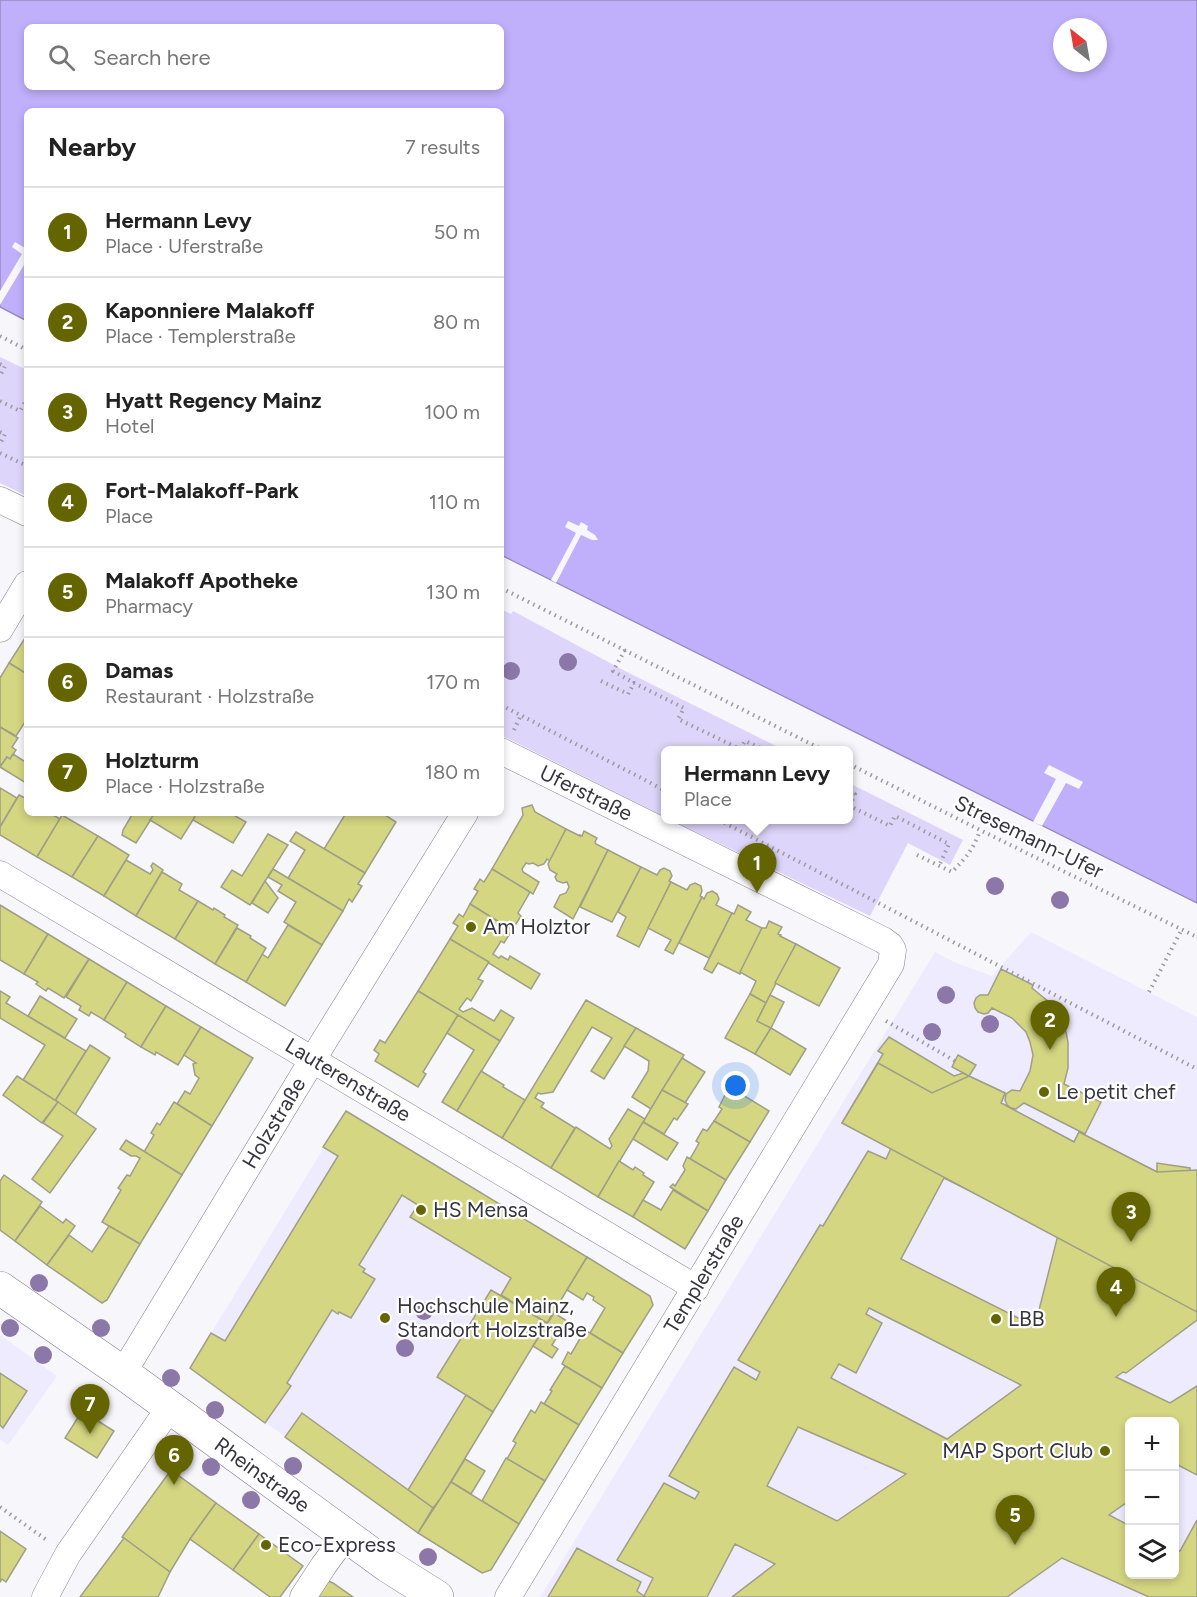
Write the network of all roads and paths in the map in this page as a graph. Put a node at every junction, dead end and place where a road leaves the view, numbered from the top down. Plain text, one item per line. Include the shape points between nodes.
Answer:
1 (0, 336) edge
2 (24, 348) edge
3 (0, 364) edge
4 (0, 376) edge
5 (0, 401) edge
6 (24, 404) edge
7 (0, 432) edge
8 (0, 444) edge
9 (0, 453) edge
10 (24, 465) edge
11 (0, 500) edge
12 (24, 512) edge
13 (24, 589) edge
14 (504, 590) edge
15 (0, 629) edge
16 (625, 650) junction
17 (601, 681) dead end
18 (634, 683) junction
19 (504, 707) edge
20 (734, 746) edge
21 (742, 746) edge
22 (756, 746) edge
23 (815, 746) edge
24 (504, 754) edge
25 (853, 766) edge
26 (661, 788) edge
27 (853, 808) edge
28 (463, 816) edge
29 (729, 824) edge
30 (980, 830) junction
31 (918, 855) dead end
32 (939, 866) junction
33 (0, 874) edge
34 (1182, 929) junction
35 (1197, 937) edge
36 (893, 950) joint
37 (1149, 992) dead end
38 (864, 1009) junction
39 (313, 1059) junction
40 (956, 1061) dead end
41 (1197, 1069) edge
42 (0, 1288) edge
43 (696, 1288) junction
44 (123, 1373) junction
45 (170, 1407) junction
46 (0, 1507) edge
47 (345, 1536) junction
48 (68, 1554) junction
49 (429, 1595) edge
50 (45, 1597) edge
51 (303, 1597) edge
52 (508, 1597) edge

1 - 2 path
3 - 4 path via 5,366
5 - 6 path via 20,411
7 - 8 path via 5,434
9 - 10 path
11 - 12 street
13 - 15 street
14 - 16 path
16 - 18 path via 613,671
16 - 23 path
17 - 18 path via 628,694
18 - 20 path via 684,708 678,719
19 - 26 path
21 - 22 path via 745,741
24 - 36 street, Uferstraße via 883,940
25 - 30 path, Stresemann-Ufer
27 - 32 path via 890,826 895,816 949,844
28 - 39 street, Holzstraße
29 - 41 path
30 - 32 path via 969,855 952,872
30 - 34 path, Stresemann-Ufer
31 - 32 path
33 - 39 street, Lauterenstraße
34 - 35 path, Stresemann-Ufer
34 - 37 path
36 - 38 street, Templerstraße via 891,964
38 - 40 path
38 - 43 street, Templerstraße
39 - 43 street, Lauterenstraße
39 - 44 street, Holzstraße
42 - 44 main road, Rheinstraße
43 - 52 street, Templerstraße
44 - 45 main road, Rheinstraße
45 - 47 main road, Rheinstraße
45 - 48 street
46 - 48 path
47 - 49 main road, Rheinstraße
47 - 51 street
48 - 50 street

